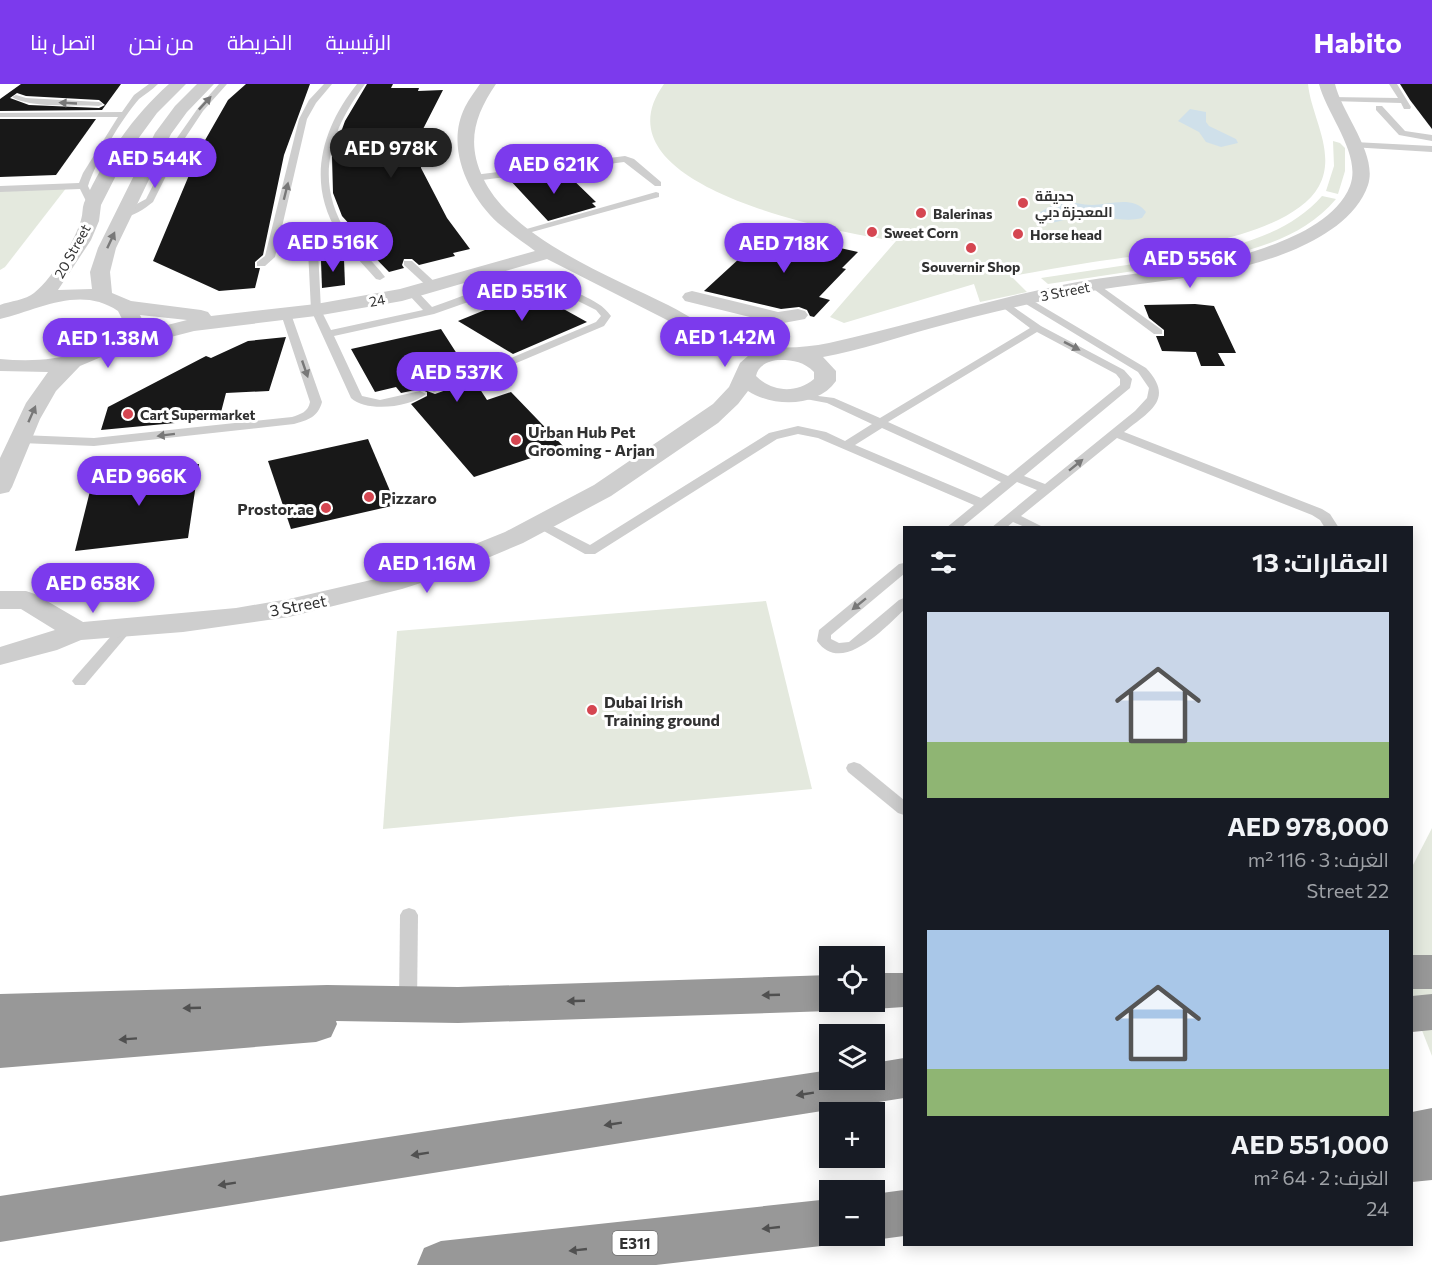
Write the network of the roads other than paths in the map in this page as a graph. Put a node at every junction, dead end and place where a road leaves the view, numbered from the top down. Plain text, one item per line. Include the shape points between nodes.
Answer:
1 (154, 84) edge
2 (178, 84) edge
3 (206, 84) edge
4 (223, 84) edge
5 (328, 84) edge
6 (361, 84) edge
7 (488, 84) edge
8 (1393, 84) edge
9 (1328, 91) edge
10 (16, 97) dead end
11 (1403, 101) junction
12 (130, 106) junction
13 (1379, 108) dead end
14 (1408, 109) dead end
15 (124, 114) junction
16 (0, 115) edge
17 (1432, 138) edge
18 (1354, 145) junction
19 (1432, 149) edge
20 (474, 178) junction
21 (59, 181) dead end
22 (0, 182) edge
23 (658, 184) dead end
24 (83, 186) junction
25 (0, 189) edge
26 (656, 195) dead end
27 (92, 205) junction
28 (123, 215) junction
29 (520, 232) junction
30 (313, 250) dead end
31 (549, 253) junction
32 (408, 263) dead end
33 (261, 264) dead end
34 (380, 277) dead end
35 (1095, 285) junction
36 (434, 287) junction
37 (412, 292) junction
38 (103, 296) junction
39 (41, 298) junction
40 (1025, 299) junction
41 (1005, 304) junction
42 (127, 307) junction
43 (316, 310) junction
44 (2, 312) edge
45 (430, 312) junction
46 (286, 314) junction
47 (669, 314) junction
48 (798, 315) dead end
49 (236, 318) junction
50 (1037, 328) junction
51 (1158, 332) dead end
52 (327, 334) junction
53 (856, 344) junction
54 (730, 345) junction
55 (108, 347) junction
56 (773, 354) junction
57 (796, 355) junction
58 (72, 362) junction
59 (0, 365) edge
60 (745, 374) junction
61 (825, 376) junction
62 (434, 389) dead end
63 (768, 393) junction
64 (420, 394) dead end
65 (799, 395) junction
66 (723, 407) junction
67 (883, 421) junction
68 (1116, 433) junction
69 (21, 439) junction
70 (848, 445) junction
71 (1015, 477) junction
72 (0, 487) edge
73 (1046, 489) junction
74 (982, 504) junction
75 (1012, 517) junction
76 (540, 525) junction
77 (955, 526) edge
78 (1001, 526) edge
79 (1033, 526) edge
80 (1331, 526) edge
81 (903, 568) edge
82 (0, 600) edge
83 (903, 604) edge
84 (125, 629) junction
85 (78, 631) junction
86 (0, 656) edge
87 (80, 681) dead end
88 (854, 768) dead end
89 (903, 808) edge
90 (409, 915) dead end
91 (1413, 972) edge
92 (1432, 972) edge
93 (903, 990) edge
94 (885, 991) edge
95 (819, 993) edge
96 (408, 1004) junction
97 (458, 1005) junction
98 (0, 1012) edge
99 (1432, 1012) edge
100 (1413, 1014) edge
101 (0, 1049) edge
102 (903, 1078) edge
103 (1432, 1129) edge
104 (1413, 1133) edge
105 (1432, 1158) edge
106 (1413, 1160) edge
107 (903, 1213) edge
108 (885, 1215) edge
109 (0, 1219) edge
110 (819, 1223) edge
111 (441, 1265) edge

1 - 12 lane
2 - 27 street, 20 Street via 130,137
3 - 28 street, 20 Street via 163,133
28 -> 4 lane via 150,200 198,110
33 -> 5 lane via 270,256 303,119
6 - 34 lane via 340,110 330,132 322,182 339,228
7 - 20 street via 473,106 465,132
8 - 11 lane
9 - 11 lane
9 - 18 street, 3 Street
12 -> 10 lane
11 - 14 lane
12 - 15 lane
13 - 17 lane via 1402,133
15 - 16 lane
15 - 24 lane via 87,172
18 - 19 lane
18 - 35 street, 3 Street via 1361,169 1358,186 1346,207 1316,231 1246,260
20 - 23 lane via 622,159 631,161
20 - 29 street via 492,205
21 - 22 lane
24 - 25 lane
24 - 27 lane
26 - 29 lane
27 - 39 street, 20 Street via 90,220 69,261
38 -> 28 street, 20 Street via 100,272
29 - 31 street
30 - 43 lane
31 - 36 street, 24
31 - 47 street
32 - 36 lane
35 - 40 street, 3 Street
35 - 51 lane
36 - 37 street, 24
37 - 43 street, 24
37 - 45 lane
38 - 39 street
38 - 42 street, 24
39 - 44 street
40 - 41 street, 3 Street
40 - 68 lane via 1151,379 1155,398
41 - 50 lane
41 - 53 street, 3 Street
42 - 49 street, 24
42 - 55 street via 132,320 125,333
43 - 46 street, 24
43 - 52 lane
45 - 52 lane
45 - 62 lane via 506,285 529,282 561,288 600,308 606,316 600,324
46 - 49 street, 24
46 -> 69 lane via 316,402 314,410 306,416 94,442
47 - 48 street via 695,295 778,318
47 - 54 street
49 - 55 street, 24
50 - 67 lane
50 -> 71 lane via 1120,372 1126,386
52 - 64 lane via 362,401 385,404
53 - 57 street, 3 Street
53 - 61 street, 3 Street via 841,354
54 - 56 street
54 - 60 street
55 - 58 street
56 - 57 street
56 - 60 street via 754,360
57 - 61 street via 814,360
58 - 59 street via 36,367
69 -> 58 street via 43,391 57,372
60 - 63 street via 757,389
60 - 66 street, 3 Street via 736,393
61 - 65 street, 3 Street via 815,390
61 - 67 lane via 828,389 836,396
63 - 65 street
63 - 66 street, 3 Street
65 - 67 lane via 830,400
66 - 76 street, 3 Street via 626,477
67 - 70 lane
67 - 71 lane
73 -> 68 lane
68 - 80 lane via 1317,512
69 - 72 street
70 - 74 lane
70 - 76 lane via 807,431 773,436 590,551
71 - 73 lane
71 - 74 lane
73 - 75 lane
74 - 77 lane
75 - 78 lane
75 - 79 lane
76 - 84 street, 3 Street via 490,549 338,597 255,614
81 -> 83 lane via 824,633 824,641 844,649 854,645
82 - 85 street via 26,600
84 - 85 street, 3 Street
84 - 87 lane
85 - 86 street, 3 Street
88 - 89 lane
90 - 96 lane
91 - 92 highway
93 - 94 highway
95 -> 97 highway
96 - 97 highway
96 -> 98 highway
97 -> 101 highway via 314,1025
99 - 100 highway
102 -> 109 highway
103 - 104 highway
105 - 106 highway
107 - 108 highway
110 -> 111 highway, E311

